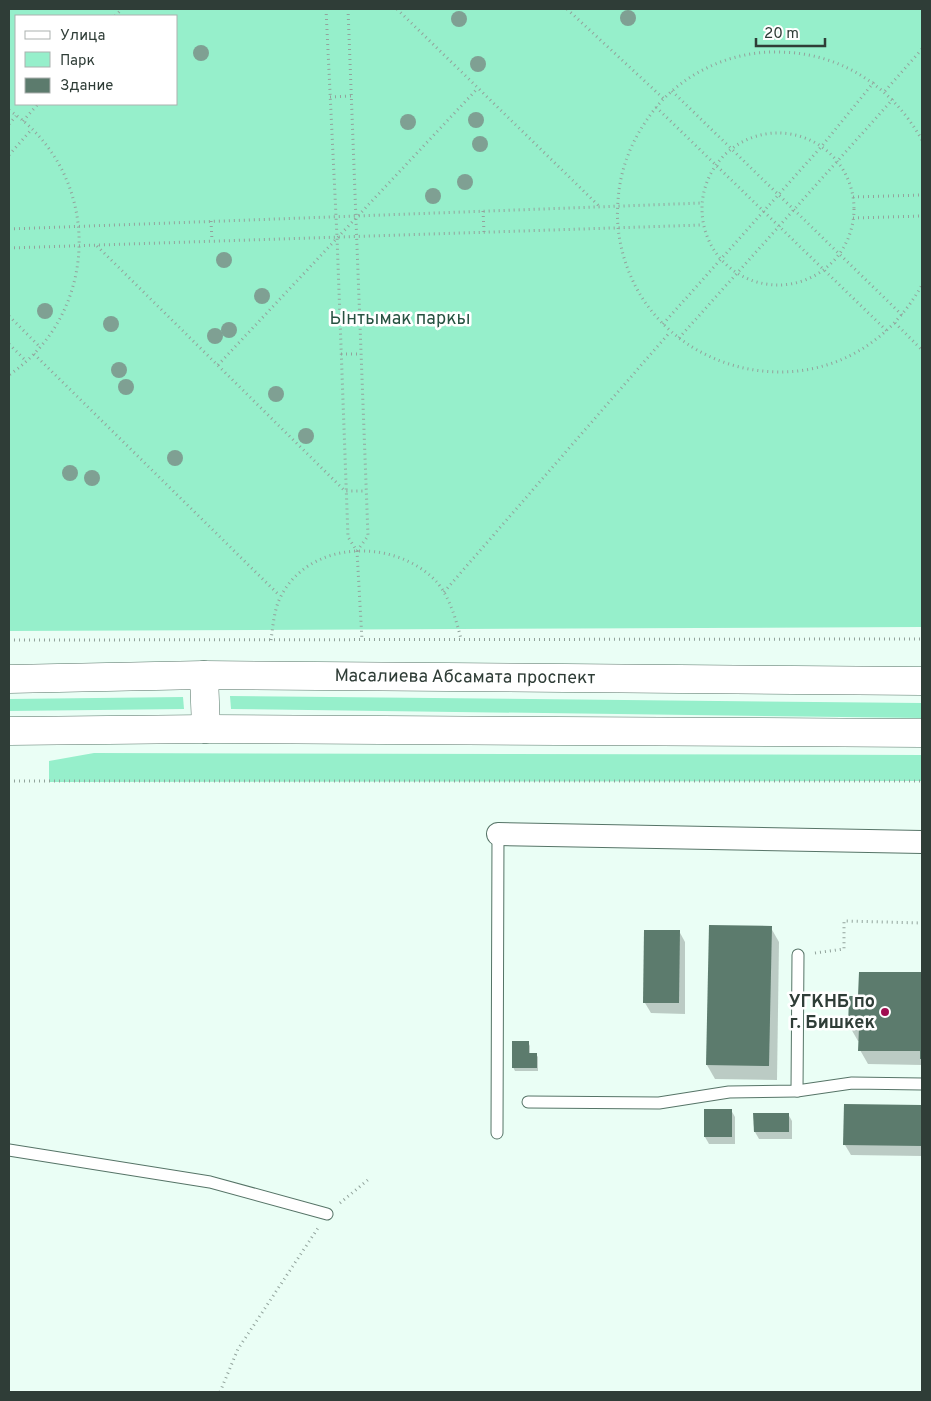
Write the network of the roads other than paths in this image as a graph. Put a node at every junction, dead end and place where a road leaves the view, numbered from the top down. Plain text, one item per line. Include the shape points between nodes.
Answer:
1 (204, 676) junction
2 (9, 679) edge
3 (922, 681) edge
4 (206, 729) junction
5 (9, 731) edge
6 (922, 733) edge
7 (498, 834) joint
8 (922, 842) edge
9 (798, 955) road end
10 (922, 1084) edge
11 (798, 1091) junction
12 (528, 1102) dead end
13 (497, 1133) dead end
14 (9, 1150) edge
15 (327, 1214) road end

1 - 2 main road, Масалиева Абсамата проспект
1 - 3 main road, Масалиева Абсамата проспект
1 - 4 main road
4 - 5 main road
4 - 6 main road
7 - 8 street
7 - 13 lane
9 - 11 lane
10 - 11 lane via 852,1083
11 - 12 lane via 729,1092 659,1103
14 - 15 lane via 210,1182

